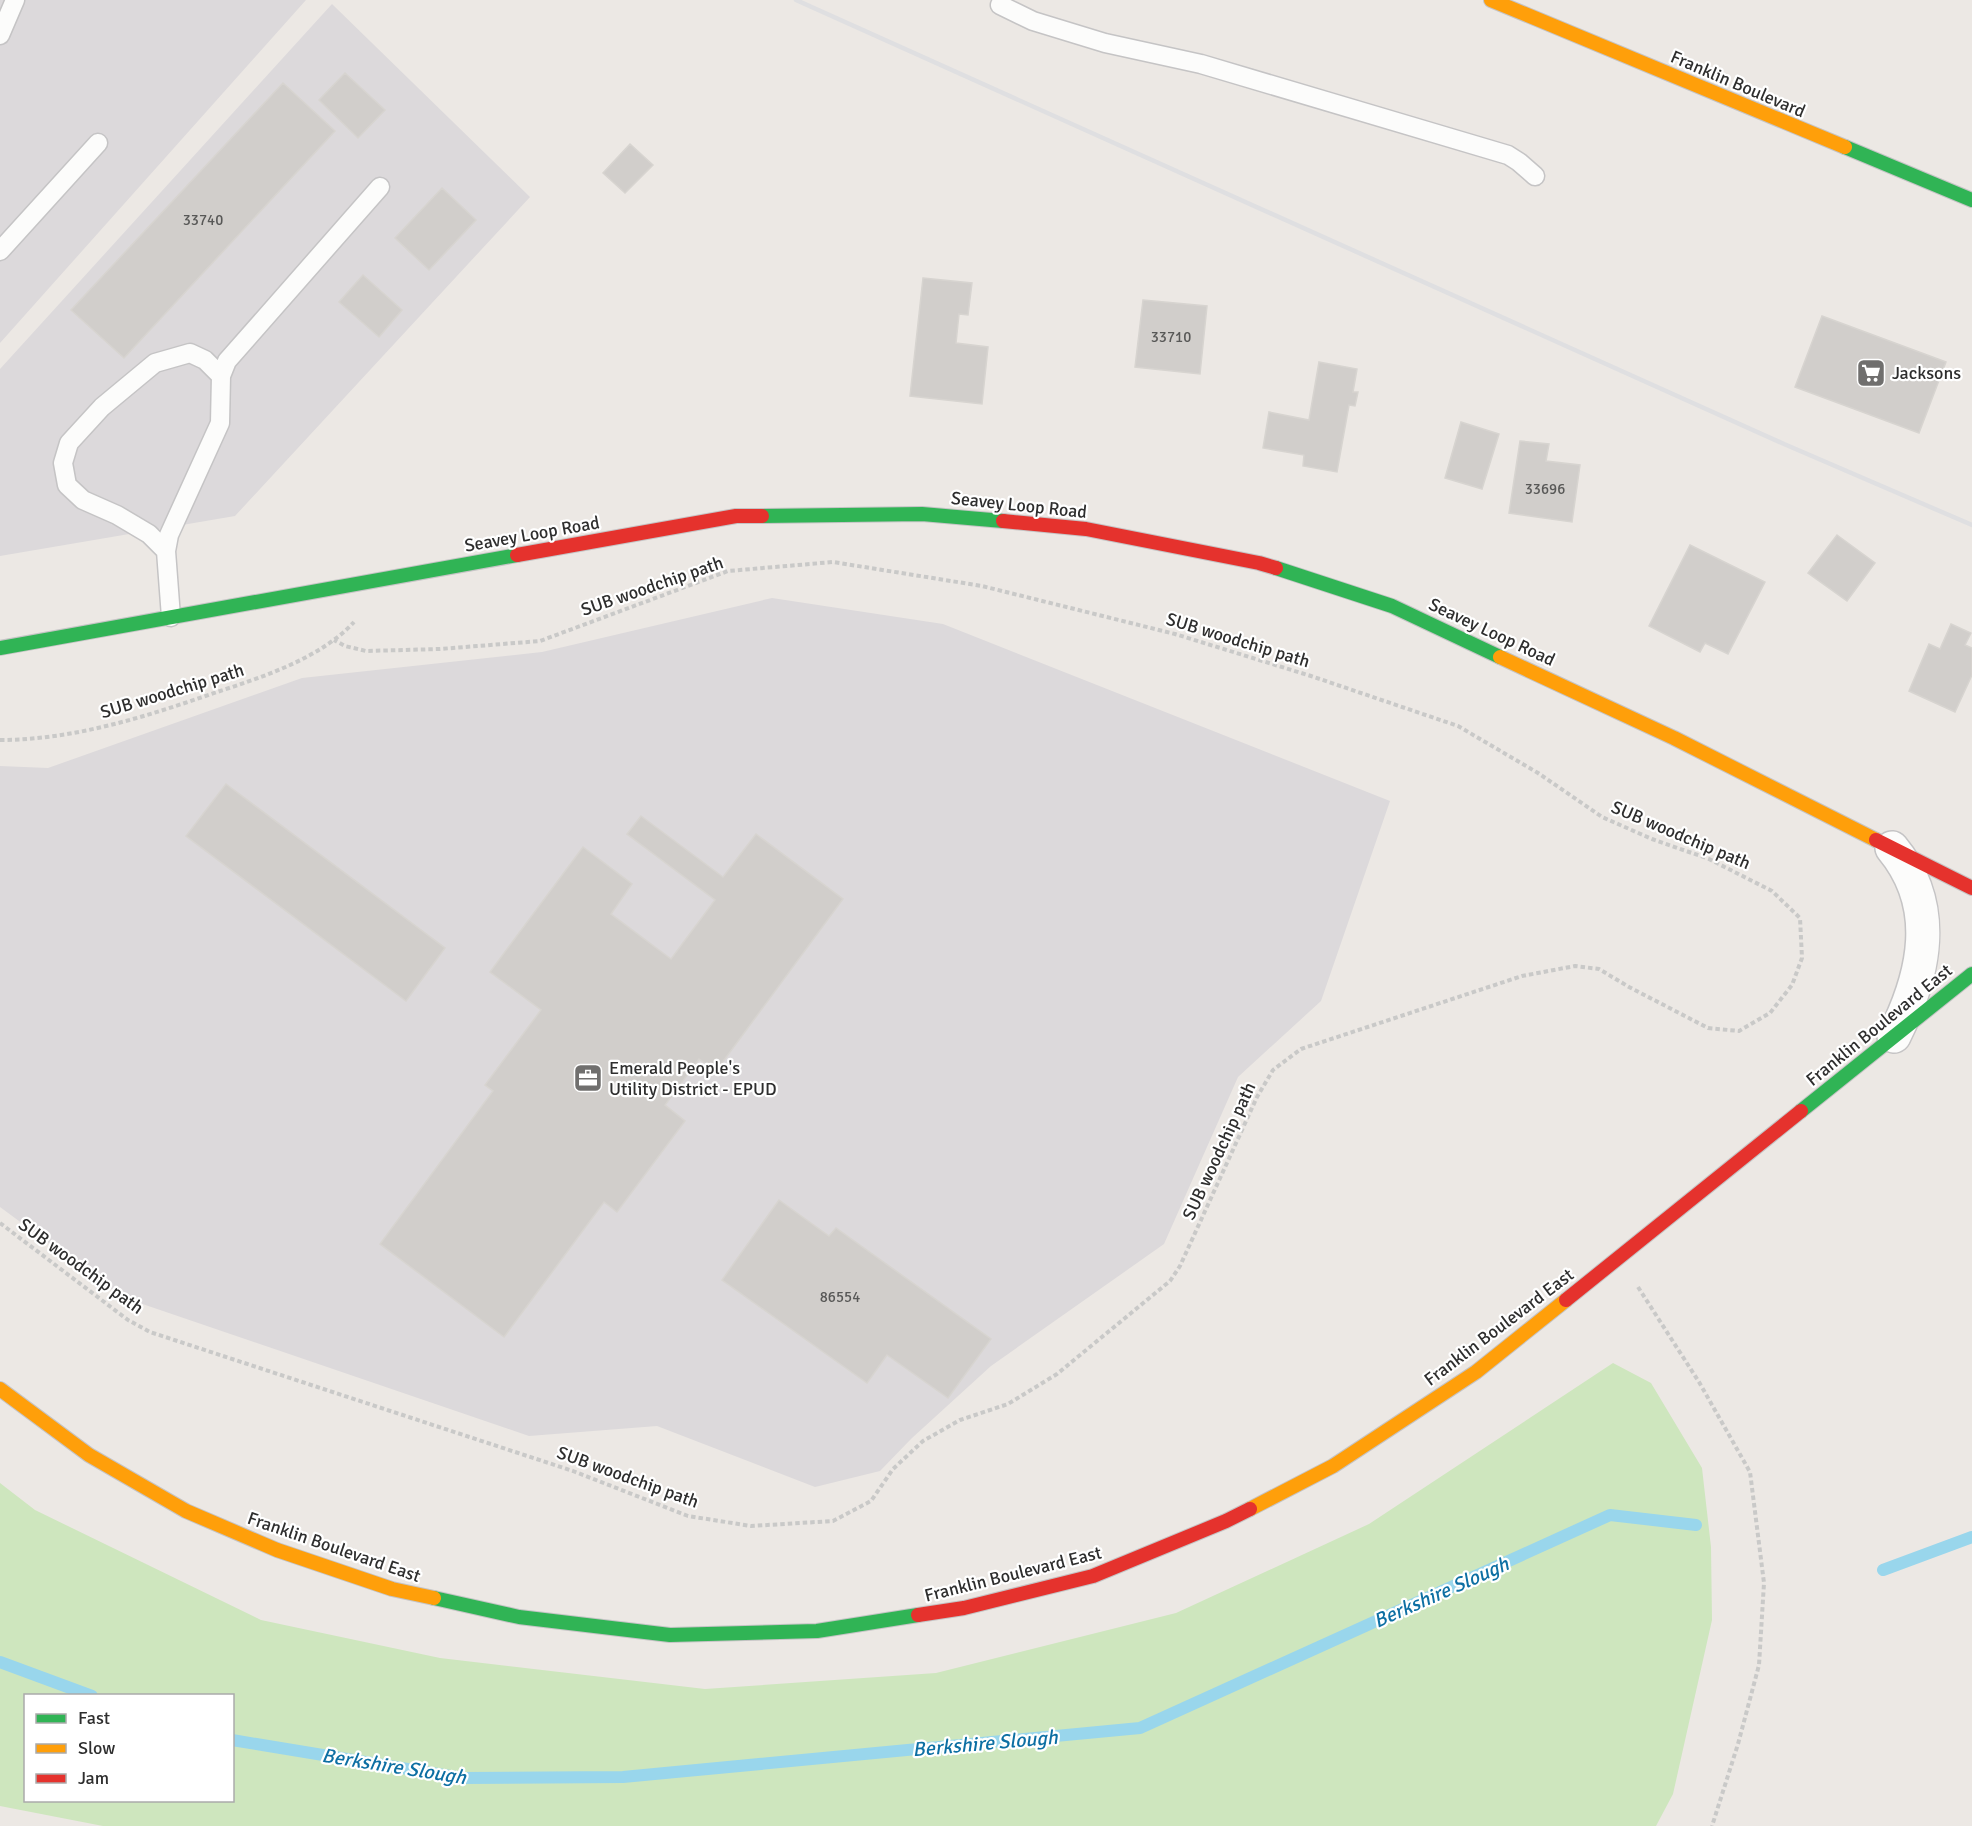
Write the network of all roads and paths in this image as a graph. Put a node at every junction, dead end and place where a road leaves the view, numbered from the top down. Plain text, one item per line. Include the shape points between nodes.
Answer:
1 (15, 0) edge
2 (1491, 0) edge
3 (1000, 5) dead end
4 (0, 35) edge
5 (98, 143) dead end
6 (1535, 176) dead end
7 (380, 187) dead end
8 (1972, 200) edge
9 (0, 251) edge
10 (221, 376) junction
11 (166, 551) junction
12 (171, 617) junction
13 (0, 648) edge
14 (0, 740) edge
15 (1892, 848) junction
16 (1972, 888) edge
17 (1972, 974) edge
18 (1894, 1036) junction
19 (0, 1223) edge
20 (1619, 1257) junction
21 (0, 1389) edge
22 (1712, 1826) edge

1 - 4 lane
2 - 8 main road, Franklin Boulevard
3 - 6 lane via 1033,21 1095,40 1201,64 1508,155
5 - 9 lane
7 - 10 lane via 227,362
10 - 11 lane via 220,423 169,535
10 - 11 lane via 205,360 190,354 155,363 102,407 69,443 63,463 67,485 83,500 149,534
11 - 12 lane
12 - 13 main road, Seavey Loop Road
12 - 15 main road, Seavey Loop Road via 736,516 922,513 1086,529 1259,563 1392,606 1674,738
14 - 19 path, SUB woodchip path via 30,740 114,725 278,672 334,640 366,651 540,640 728,571 833,562 982,585 1175,634 1311,675 1458,726 1538,773 1602,817 1709,859 1772,891 1800,918 1802,958 1792,985 1770,1013 1739,1031 1708,1028 1599,969 1575,966 1522,976 1301,1049 1273,1070 1257,1097 1170,1281 1058,1374 1008,1404 960,1420 923,1441 893,1469 871,1501 833,1521 751,1526 688,1516 573,1471 150,1332 128,1320
15 - 16 main road, Seavey Loop Road
15 - 18 street via 1905,863 1921,905 1924,949 1915,989
17 - 18 main road, Franklin Boulevard East
18 - 20 main road, Franklin Boulevard East
20 - 21 main road, Franklin Boulevard East via 1476,1372 1333,1466 1226,1521 1094,1576 964,1608 817,1631 670,1635 519,1617 392,1589 277,1550 186,1511 89,1455
20 - 22 path via 1700,1382 1750,1473 1764,1583 1760,1665

